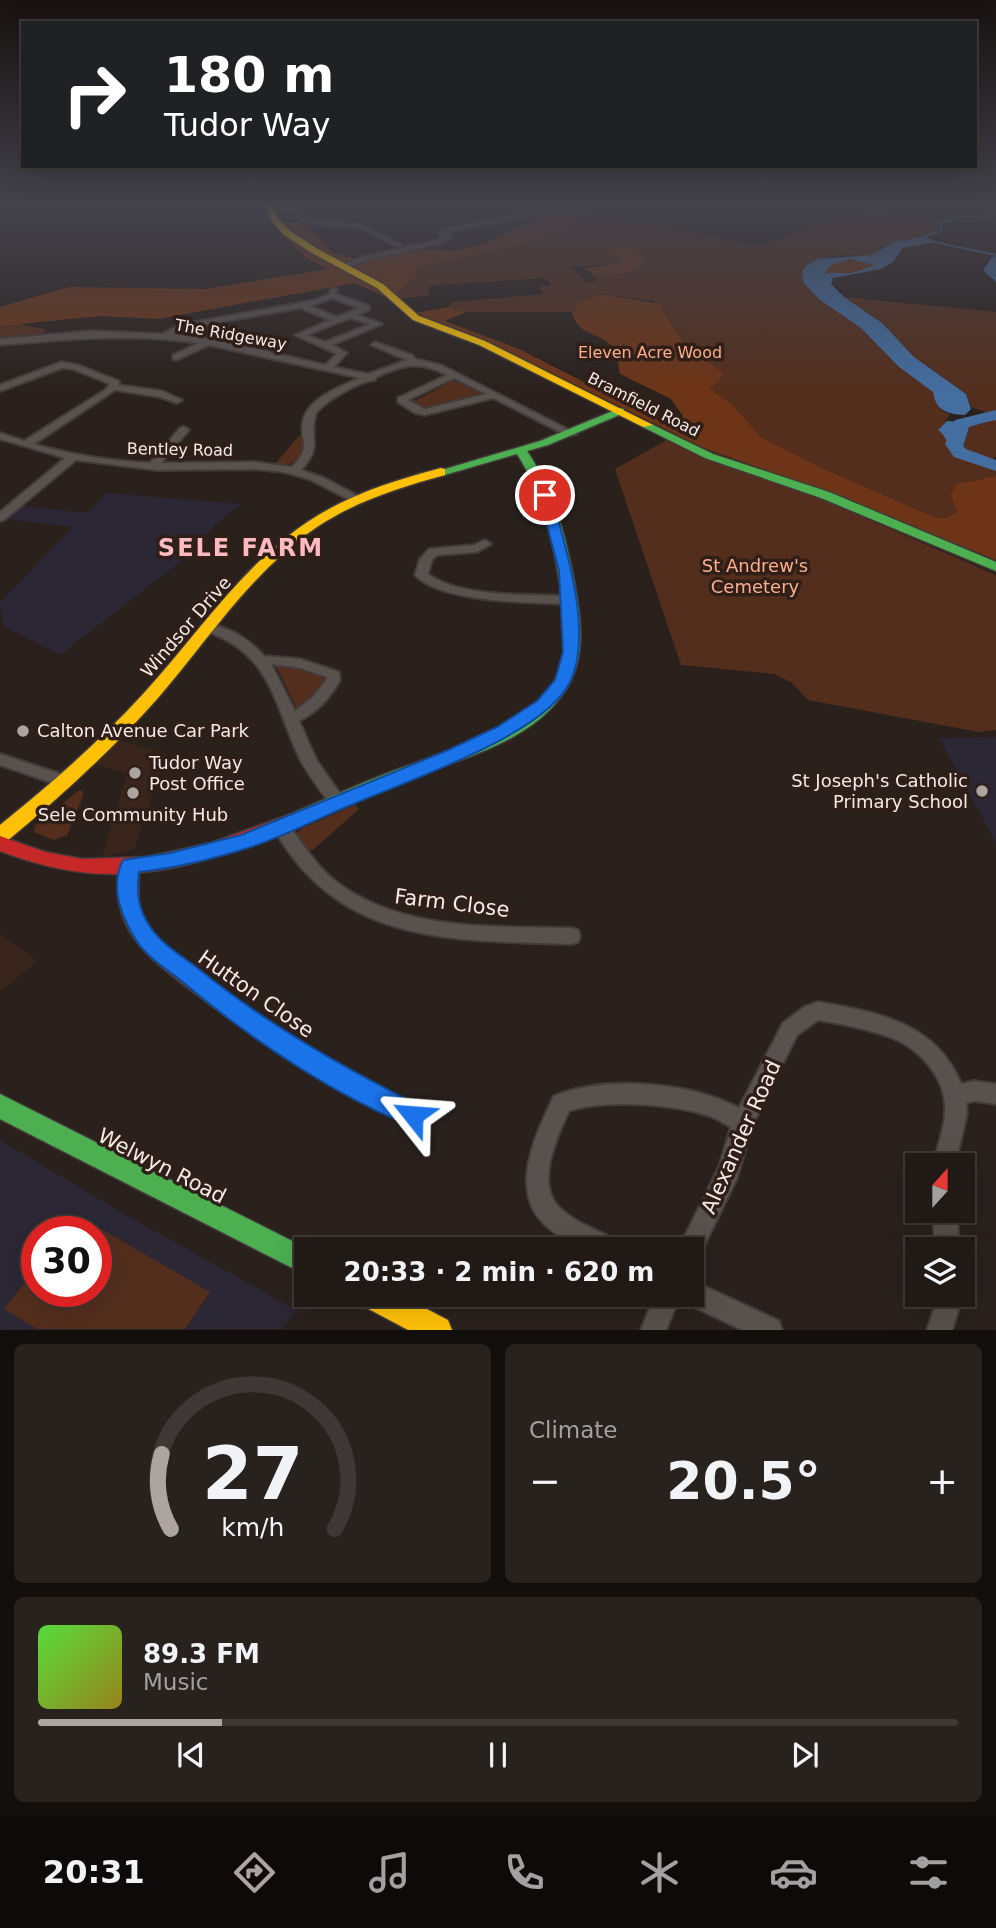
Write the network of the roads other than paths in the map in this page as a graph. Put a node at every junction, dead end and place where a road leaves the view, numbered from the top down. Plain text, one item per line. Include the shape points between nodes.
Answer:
1 (347, 267) edge
2 (302, 305) junction
3 (351, 315) junction
4 (337, 320) junction
5 (165, 336) junction
6 (210, 341) junction
7 (0, 342) edge
8 (325, 345) junction
9 (375, 345) dead end
10 (176, 357) dead end
11 (412, 362) junction
12 (328, 367) junction
13 (454, 375) junction
14 (372, 378) junction
15 (114, 387) junction
16 (0, 388) edge
17 (495, 395) junction
18 (177, 400) dead end
19 (620, 411) junction
20 (184, 430) dead end
21 (572, 434) junction
22 (0, 436) edge
23 (25, 445) junction
24 (522, 452) junction
25 (73, 457) junction
26 (153, 466) junction
27 (294, 471) junction
28 (356, 499) junction
29 (2, 513) edge
30 (485, 544) dead end
31 (996, 568) edge
32 (568, 600) junction
33 (211, 628) junction
34 (264, 660) junction
35 (291, 719) junction
36 (0, 759) edge
37 (64, 781) junction
38 (338, 802) junction
39 (281, 827) junction
40 (0, 836) edge
41 (0, 843) edge
42 (130, 866) junction
43 (571, 936) dead end
44 (996, 1094) edge
45 (955, 1095) junction
46 (0, 1106) edge
47 (413, 1115) dead end
48 (743, 1122) junction
49 (947, 1153) edge
50 (587, 1237) edge
51 (696, 1237) edge
52 (294, 1256) edge
53 (704, 1298) edge
54 (395, 1307) edge
55 (663, 1307) edge
56 (438, 1329) edge
57 (653, 1329) edge
58 (770, 1329) edge

1 - 19 street, Bramfield Road via 380,286 416,318 482,343
2 - 3 street via 336,292 370,307
2 - 4 street
2 - 5 street via 179,327
3 - 4 street
3 - 8 street via 378,324
4 - 8 street via 299,335
5 - 6 street, The Ridgeway
5 - 7 street, The Ridgeway via 63,335
6 - 10 street
6 - 12 street, The Ridgeway
8 - 12 street via 343,353
9 - 11 street
11 - 13 street
11 - 14 street
12 - 14 street, The Ridgeway
13 - 17 street
13 - 17 street via 401,400 425,412
14 - 27 street via 315,407 310,417 308,456
15 - 16 street via 112,381 66,365
15 - 18 street
15 - 23 street
17 - 21 street
19 - 21 street, Windsor Drive
19 - 31 street, Bramfield Road via 709,456 825,495
20 - 26 street
21 - 24 street, Windsor Drive
22 - 23 street, Bentley Road
23 - 25 street, Bentley Road
24 - 28 street, Windsor Drive via 410,479
24 - 32 street via 534,467 551,511
25 - 26 street, Bentley Road
25 - 29 street
26 - 27 street, Bentley Road
27 - 28 street, Bentley Road
28 - 33 street, Windsor Drive via 286,544
30 - 32 street via 433,552 421,575 434,585 464,591
32 - 38 street via 569,665 543,705 491,737
33 - 34 street
33 - 37 street, Windsor Drive via 150,697
34 - 35 street
34 - 35 street via 334,675 332,684
35 - 38 street via 315,772
36 - 37 street
37 - 40 street, Windsor Drive
38 - 39 street
39 - 42 street via 206,853
39 - 43 street, Farm Close via 327,884 386,919 494,933
41 - 42 street via 57,863
42 - 47 street, Hutton Close via 129,906 144,935 158,949 224,1003 303,1055
44 - 45 street via 974,1091
45 - 48 street, Alexander Road via 946,1072 918,1042 873,1022 818,1011 790,1030
45 - 49 street
46 - 52 street, Welwyn Road
48 - 50 street via 709,1105 648,1098 587,1094 562,1102 536,1178 538,1195 552,1218
48 - 51 street, Alexander Road via 729,1170
53 - 58 street
54 - 56 street
55 - 57 street

